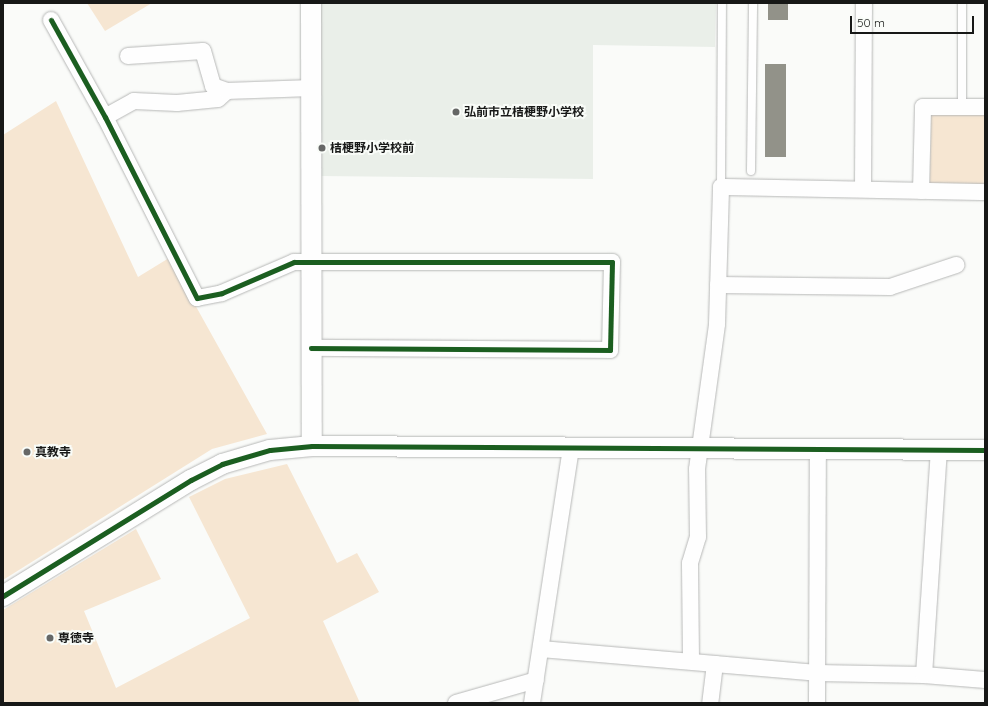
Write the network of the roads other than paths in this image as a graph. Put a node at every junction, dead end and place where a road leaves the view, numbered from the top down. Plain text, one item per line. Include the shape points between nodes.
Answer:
1 (311, 3) edge
2 (722, 3) edge
3 (753, 3) edge
4 (864, 3) edge
5 (962, 3) edge
6 (51, 20) dead end
7 (128, 56) dead end
8 (311, 88) junction
9 (227, 91) junction
10 (962, 107) junction
11 (985, 107) edge
12 (105, 117) junction
13 (751, 171) dead end
14 (720, 187) junction
15 (863, 190) junction
16 (921, 191) junction
17 (985, 192) edge
18 (311, 263) junction
19 (956, 265) dead end
20 (718, 285) junction
21 (311, 348) junction
22 (312, 446) junction
23 (571, 448) junction
24 (700, 448) junction
25 (818, 449) junction
26 (939, 449) junction
27 (985, 450) edge
28 (3, 596) edge
29 (541, 649) junction
30 (691, 660) junction
31 (715, 664) junction
32 (817, 673) junction
33 (924, 675) junction
34 (536, 680) junction
35 (985, 680) edge
36 (456, 703) edge
37 (532, 703) edge
38 (710, 703) edge
39 (817, 703) edge

1 - 8 street
2 - 14 lane
3 - 13 lane
4 - 15 street
5 - 10 lane
6 - 12 street
7 - 9 street via 203,51 213,86
8 - 9 street
8 - 18 street
9 - 12 street via 218,99 177,103 134,101
10 - 11 street
10 - 16 street via 924,108
12 - 18 street via 197,298 222,293 294,262
14 - 15 street
14 - 20 street
15 - 16 street
16 - 17 street
18 - 21 street
18 - 21 street via 612,262 610,350
19 - 20 street via 890,286
20 - 24 street via 717,324
21 - 22 street
22 - 23 street
22 - 28 street via 270,450 222,464
23 - 24 street
23 - 29 street
24 - 25 street
24 - 30 street via 697,469 698,537 690,563
25 - 26 street
25 - 32 street
26 - 27 street
26 - 33 street
29 - 30 street
29 - 34 street
30 - 31 street
31 - 32 street
31 - 38 street
32 - 33 street
32 - 39 street
33 - 35 street
34 - 36 street
34 - 37 street

